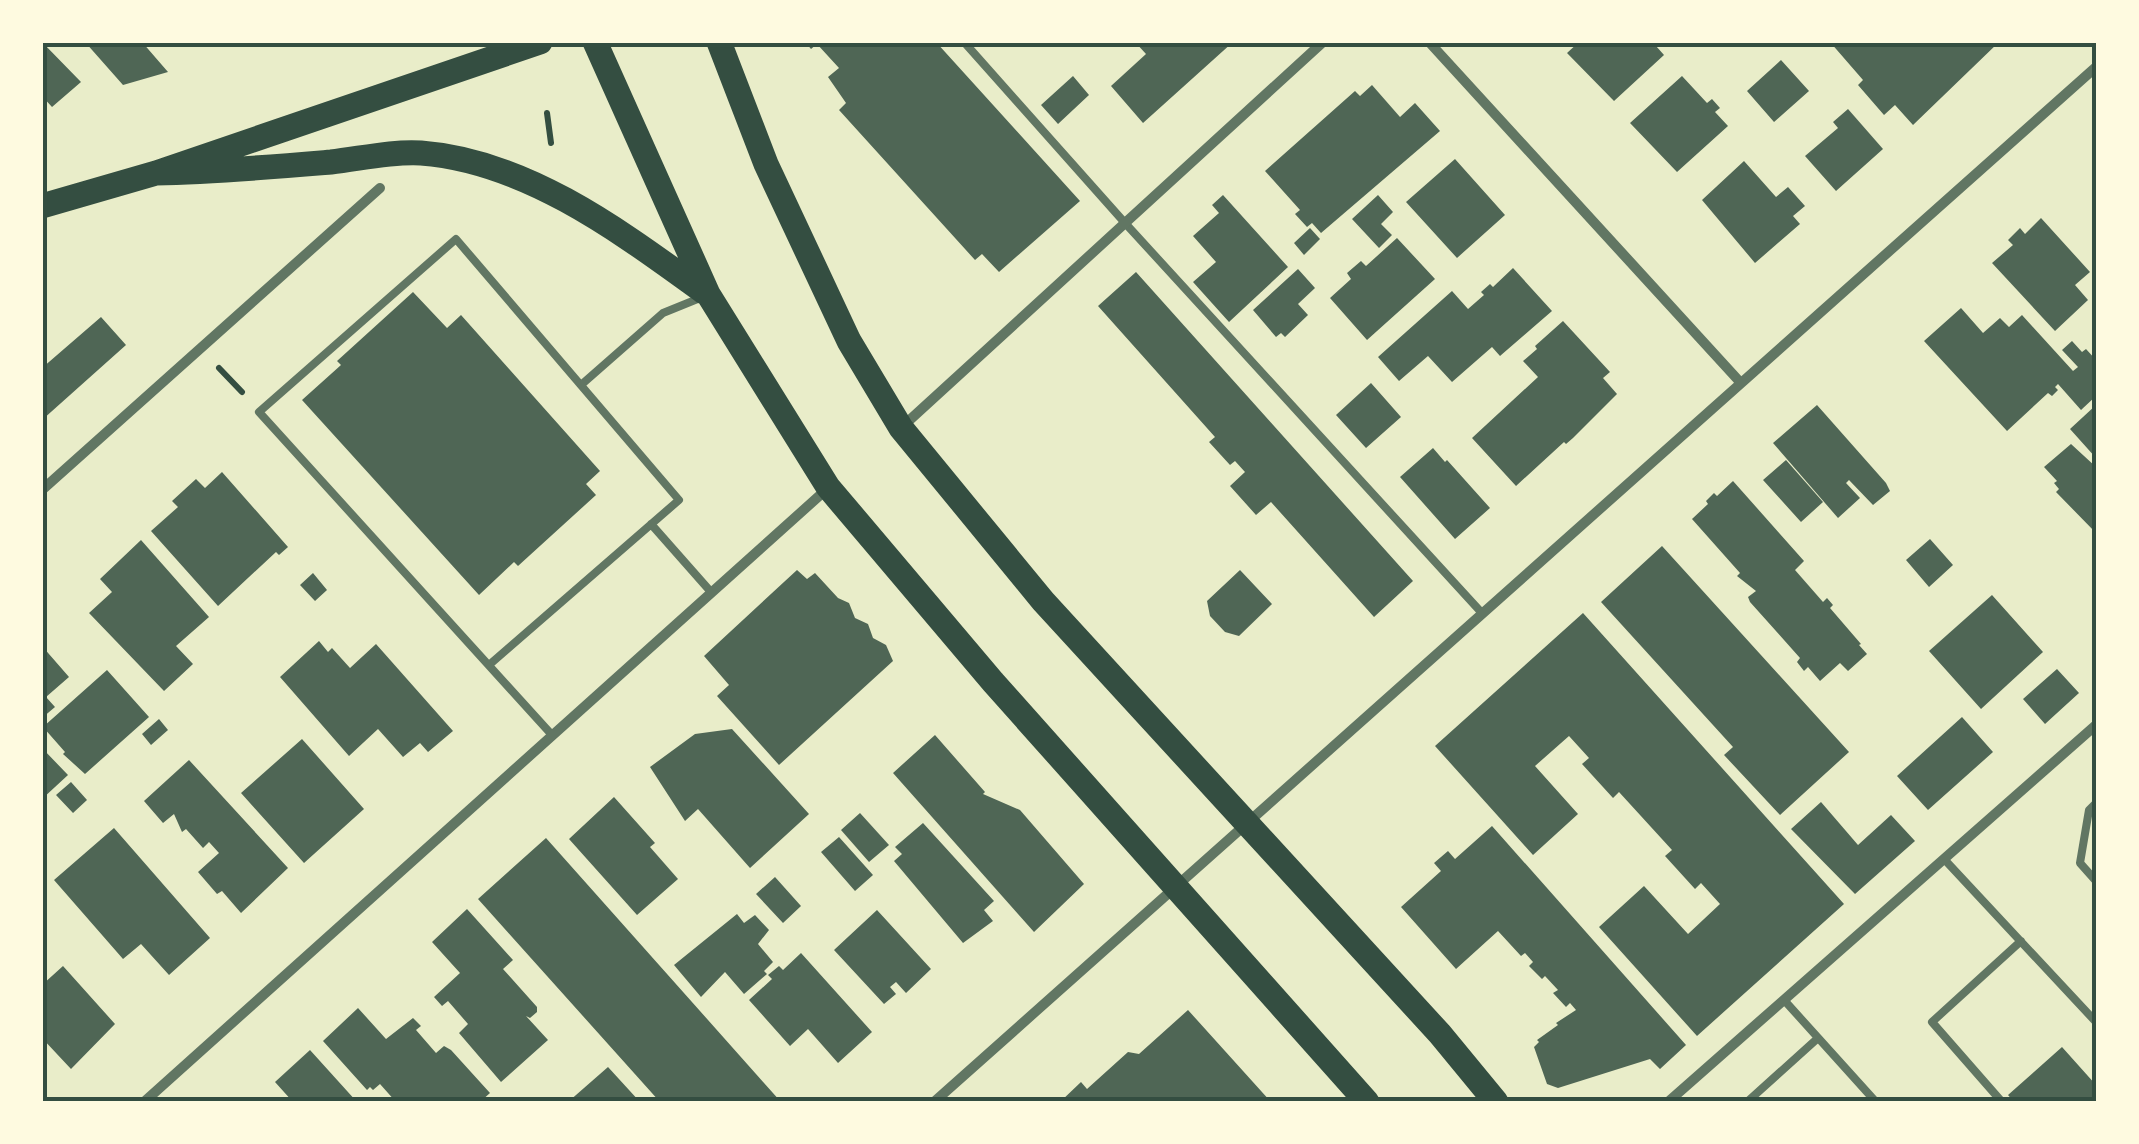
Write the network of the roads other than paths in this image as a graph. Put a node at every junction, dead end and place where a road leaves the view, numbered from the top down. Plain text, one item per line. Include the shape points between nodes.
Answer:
1 (540, 42) edge
2 (595, 42) edge
3 (719, 42) edge
4 (964, 42) edge
5 (1323, 42) edge
6 (1429, 42) edge
7 (2096, 67) edge
8 (156, 173) junction
9 (380, 188) dead end
10 (42, 206) edge
11 (1125, 223) junction
12 (708, 294) junction
13 (1740, 382) junction
14 (581, 384) junction
15 (901, 428) junction
16 (828, 487) junction
17 (42, 490) edge
18 (651, 524) junction
19 (711, 592) junction
20 (1481, 612) junction
21 (489, 665) junction
22 (2096, 725) edge
23 (552, 735) junction
24 (2096, 803) edge
25 (1245, 823) junction
26 (1944, 860) junction
27 (2096, 881) edge
28 (1174, 886) junction
29 (2021, 942) junction
30 (1784, 1000) junction
31 (2096, 1022) edge
32 (1818, 1038) junction
33 (144, 1102) edge
34 (934, 1102) edge
35 (1367, 1102) edge
36 (1496, 1102) edge
37 (1668, 1102) edge
38 (1747, 1102) edge
39 (1876, 1102) edge
40 (2002, 1102) edge

1 - 8 main road
2 - 12 main road
3 - 15 main road via 766,164 849,342
4 - 11 lane
5 - 11 street
6 - 13 street
7 - 13 street
8 - 10 main road
8 - 12 main road via 420,153 484,164 552,192
9 - 17 street
11 - 15 street
11 - 20 lane
12 - 14 lane via 663,313
12 - 16 main road
13 - 20 street
14 - 18 lane via 679,500
14 - 21 lane via 456,239 259,412
15 - 25 main road via 1044,601
16 - 19 street
16 - 28 main road
18 - 19 lane
18 - 21 lane
19 - 23 street
20 - 25 street
21 - 23 lane
22 - 26 street
23 - 33 street
24 - 27 lane via 2080,863
25 - 28 street
25 - 36 main road
26 - 29 lane
26 - 30 street
28 - 34 street
28 - 35 main road
29 - 31 lane
29 - 40 lane via 1932,1022
30 - 32 lane
30 - 37 street
32 - 38 lane
32 - 39 lane

